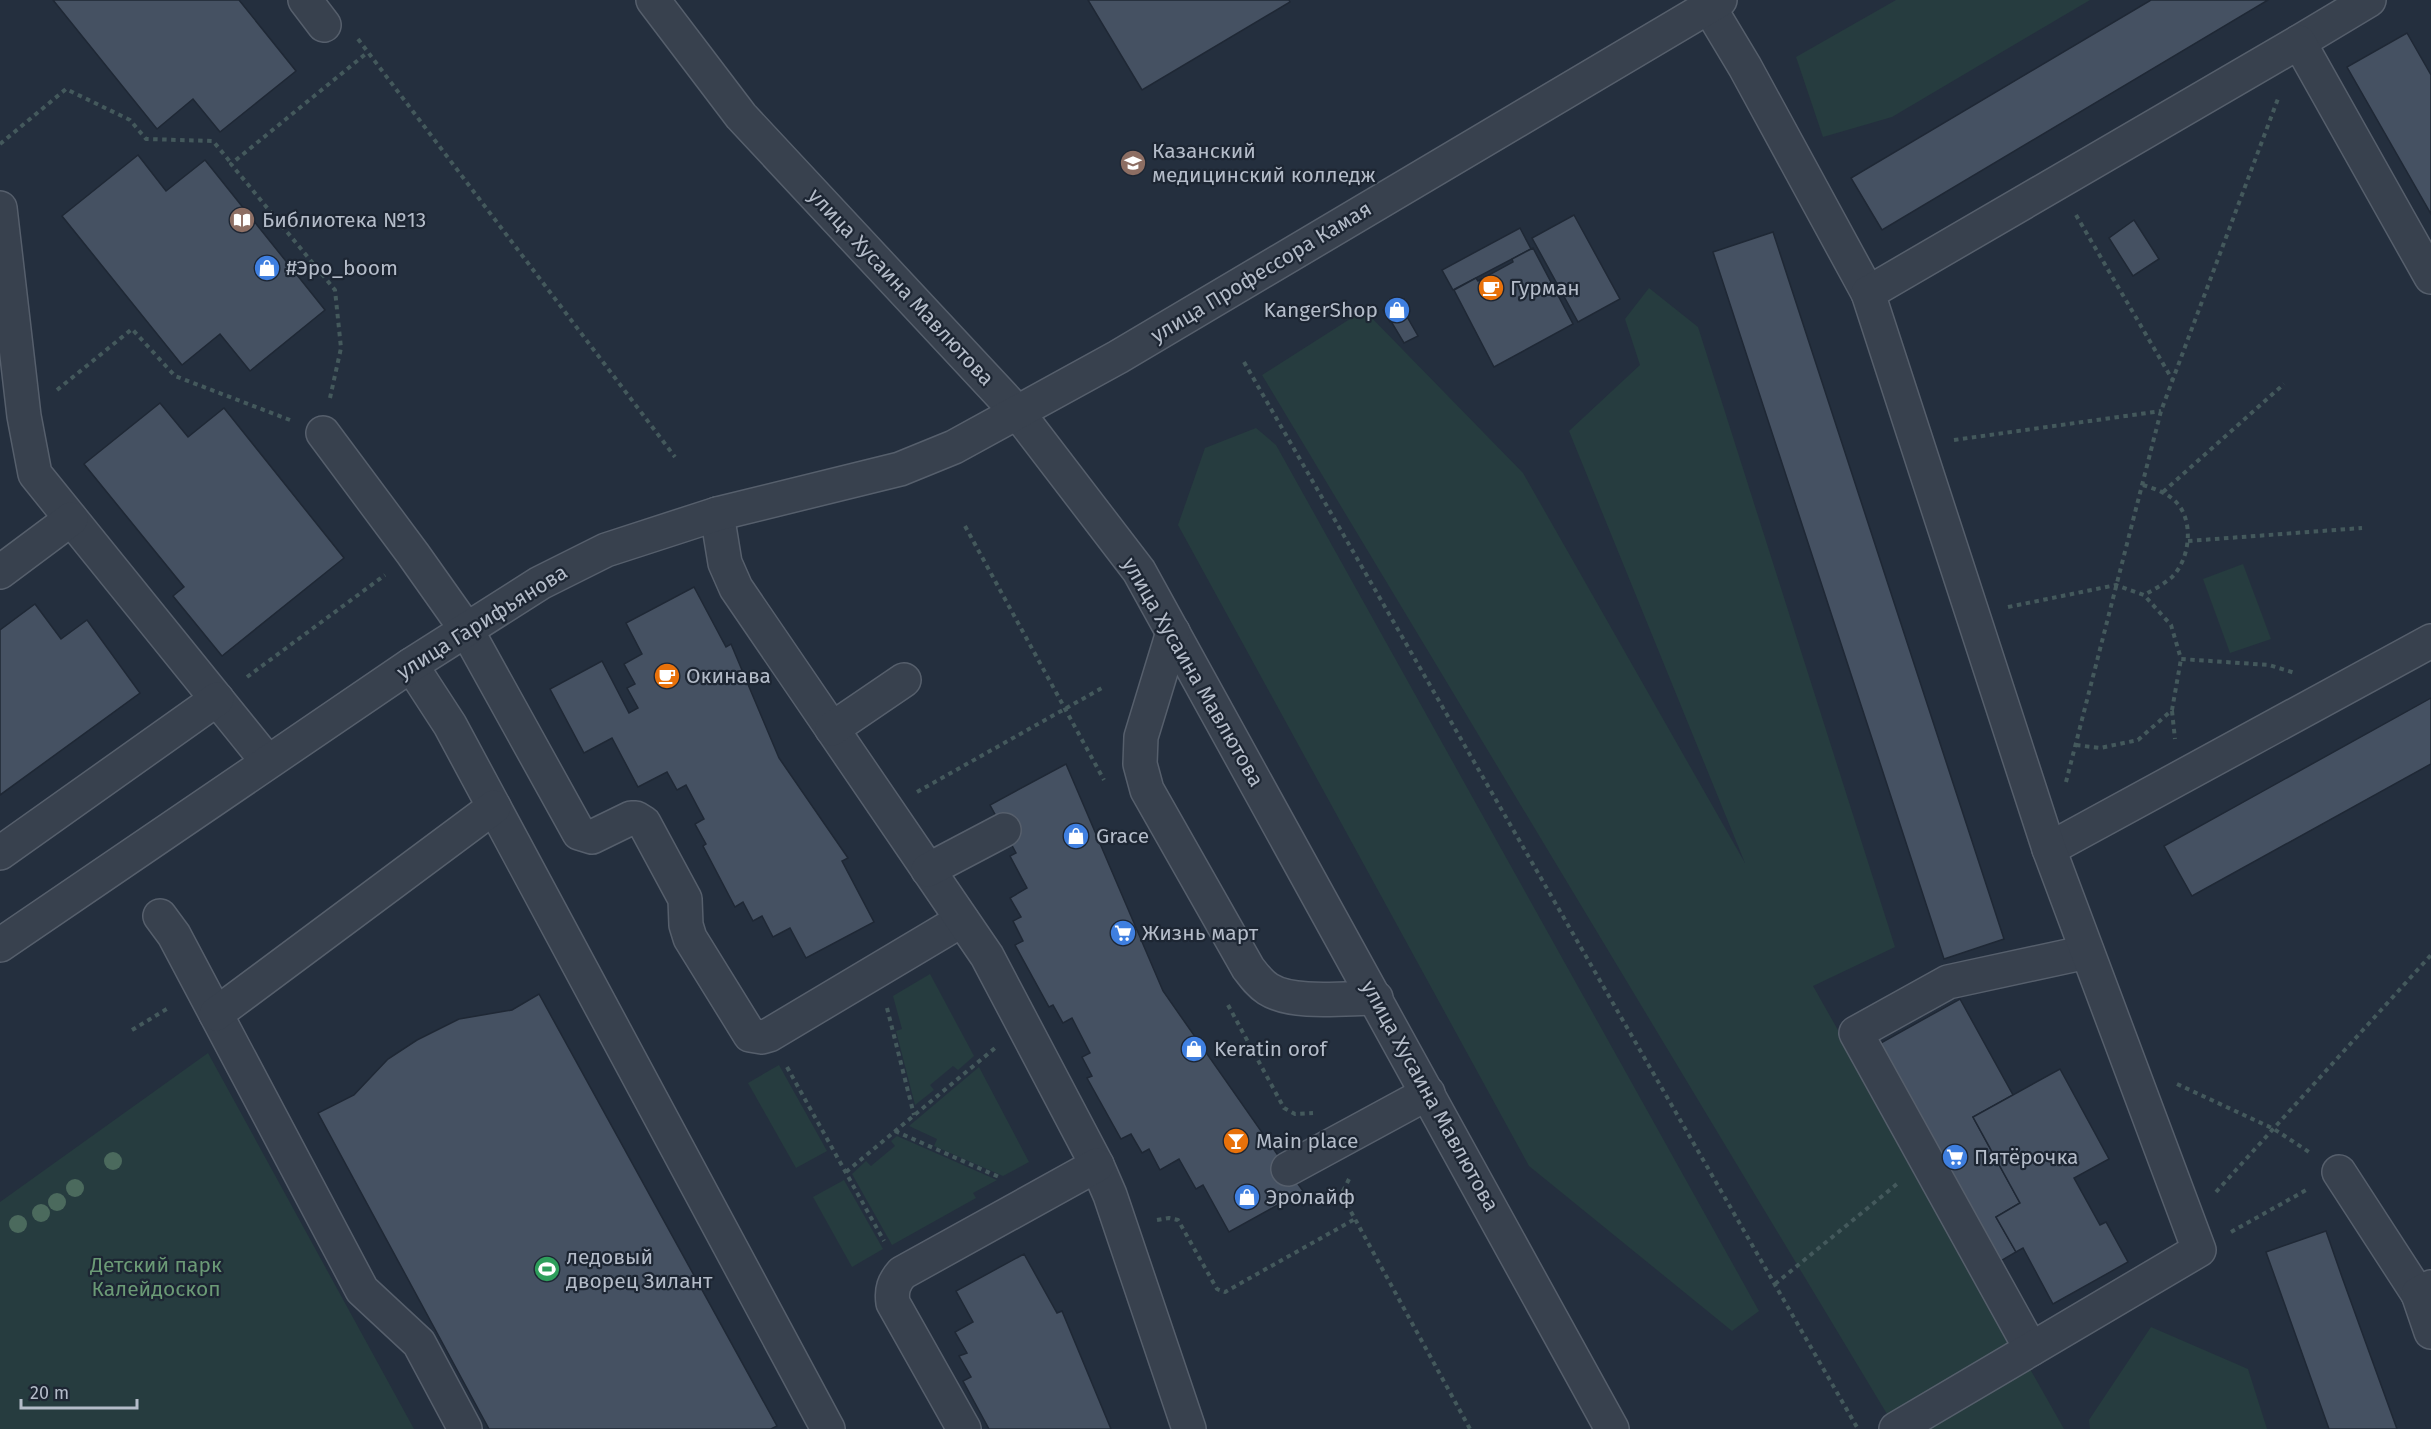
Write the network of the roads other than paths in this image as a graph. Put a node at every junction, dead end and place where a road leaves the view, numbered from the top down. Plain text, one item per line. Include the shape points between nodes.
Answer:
1 (652, 0) edge
2 (2369, 0) edge
3 (1714, 3) edge
4 (2299, 42) junction
5 (0, 208) edge
6 (2431, 277) edge
7 (1868, 293) junction
8 (1018, 413) junction
9 (323, 433) road end
10 (717, 514) junction
11 (71, 519) junction
12 (0, 572) edge
13 (466, 629) junction
14 (1173, 632) junction
15 (2431, 641) edge
16 (411, 665) junction
17 (904, 680) dead end
18 (217, 699) junction
19 (832, 729) junction
20 (267, 762) junction
21 (494, 807) junction
22 (1004, 830) dead end
23 (2049, 849) junction
24 (0, 854) edge
25 (928, 870) junction
26 (160, 916) dead end
27 (962, 920) junction
28 (0, 945) edge
29 (2087, 952) junction
30 (1376, 998) junction
31 (209, 1001) junction
32 (1428, 1093) junction
33 (1097, 1164) junction
34 (1288, 1169) dead end
35 (2339, 1172) road end
36 (2425, 1291) edge
37 (2431, 1332) edge
38 (2031, 1349) junction
39 (465, 1429) edge
40 (828, 1429) edge
41 (964, 1429) edge
42 (1189, 1429) edge
43 (1612, 1429) edge
44 (1896, 1429) edge

1 - 8 street, улица Хусаина Мавлютова via 741,116
2 - 4 street
3 - 7 street
3 - 8 street, улица Профессора Камая
4 - 6 street
4 - 7 street
5 - 11 street via 24,416 35,474
7 - 23 street
8 - 10 street, улица Гарифьянова via 954,447 900,469
8 - 14 street, улица Хусаина Мавлютова via 1139,571
9 - 13 street
10 - 13 street, улица Гарифьянова via 606,550 540,583
10 - 19 street via 725,563 736,588
11 - 12 street
11 - 18 street
13 - 16 street, улица Гарифьянова
13 - 27 street via 579,833 592,837 631,818 644,823 685,898 687,929 695,946 750,1035 769,1035
14 - 30 street, улица Хусаина Мавлютова
14 - 30 street via 1141,738 1140,764 1148,790 1259,982 1273,992 1308,999
15 - 23 street
16 - 20 street, улица Гарифьянова
16 - 21 street via 450,725
17 - 19 street
18 - 20 street
18 - 24 street
19 - 25 street
20 - 28 street, улица Гарифьянова
21 - 31 street
21 - 40 street
22 - 25 street
23 - 29 street
25 - 27 street
26 - 31 street
27 - 33 street via 987,956
29 - 38 street via 2194,1236
29 - 38 street via 1948,982 1856,1033
30 - 32 street, улица Хусаина Мавлютова
31 - 39 street via 362,1290 419,1343
32 - 34 street
32 - 43 street, улица Хусаина Мавлютова
33 - 41 street via 902,1273 893,1287 893,1303
33 - 42 street
35 - 36 street
36 - 37 street
38 - 44 street

